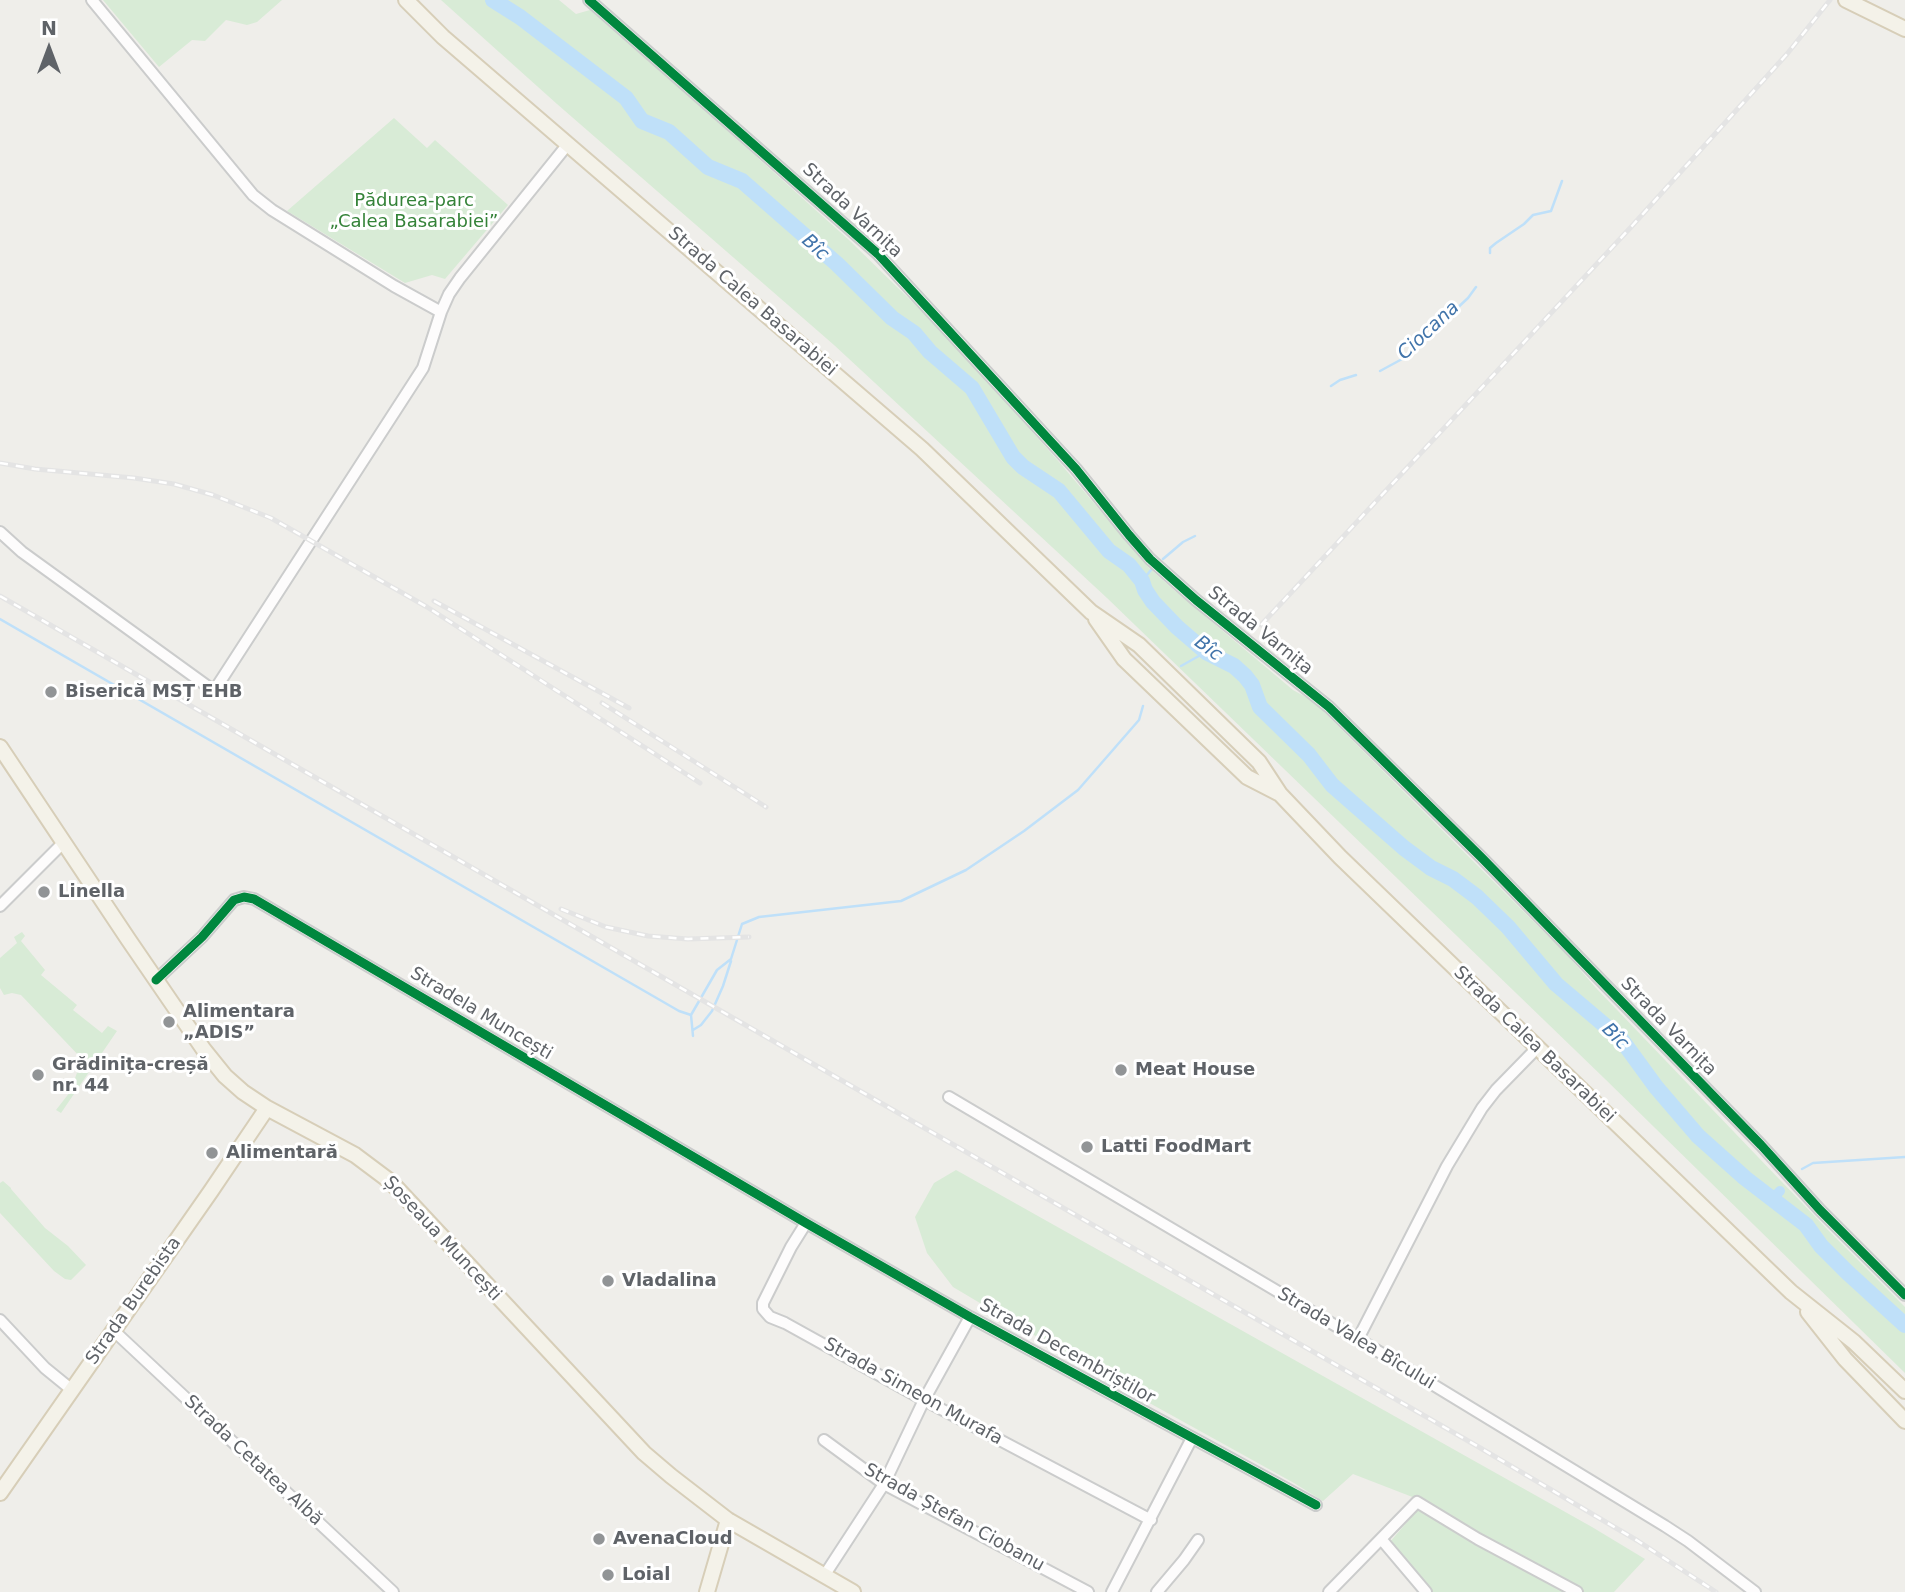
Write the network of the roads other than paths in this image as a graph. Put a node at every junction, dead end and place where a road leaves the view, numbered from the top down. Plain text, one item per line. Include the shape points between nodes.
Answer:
1 (92, 0) edge
2 (406, 0) edge
3 (589, 0) edge
4 (1846, 0) edge
5 (1905, 29) edge
6 (568, 145) junction
7 (441, 312) junction
8 (0, 532) edge
9 (1091, 612) junction
10 (1139, 645) junction
11 (1124, 659) junction
12 (1233, 737) junction
13 (0, 747) edge
14 (1219, 749) junction
15 (1280, 794) junction
16 (64, 842) junction
17 (0, 906) edge
18 (156, 979) junction
19 (1537, 1048) junction
20 (949, 1097) dead end
21 (267, 1108) junction
22 (806, 1223) junction
23 (1791, 1292) junction
24 (1905, 1295) edge
25 (970, 1317) junction
26 (0, 1320) edge
27 (113, 1330) junction
28 (1358, 1339) junction
29 (72, 1390) junction
30 (1905, 1391) edge
31 (924, 1400) junction
32 (1905, 1421) edge
33 (1192, 1438) junction
34 (824, 1440) dead end
35 (884, 1484) junction
36 (0, 1493) edge
37 (1316, 1505) dead end
38 (728, 1520) junction
39 (1151, 1520) junction
40 (1198, 1540) dead end
41 (1382, 1540) junction
42 (824, 1576) junction
43 (393, 1592) edge
44 (707, 1592) edge
45 (853, 1592) edge
46 (1088, 1592) edge
47 (1112, 1592) edge
48 (1157, 1592) edge
49 (1329, 1592) edge
50 (1426, 1592) edge
51 (1577, 1592) edge
52 (1755, 1592) edge

1 - 7 street via 253,195
2 - 6 main road, Strada Calea Basarabiei
3 - 24 street, Strada Varnița via 878,254 1076,468 1150,559 1329,707 1492,868
4 - 5 main road
6 - 7 street via 460,278
6 - 9 main road, Strada Calea Basarabiei via 922,449
7 - 8 street via 423,368 214,691
9 - 10 main road, Strada Calea Basarabiei
9 - 11 main road, Strada Calea Basarabiei
10 - 11 main road
10 - 12 main road, Strada Calea Basarabiei
11 - 14 main road, Strada Calea Basarabiei
12 - 14 main road via 1228,747
12 - 15 main road, Strada Calea Basarabiei via 1259,762
13 - 16 main road, Șoseaua Muncești
14 - 15 main road, Strada Calea Basarabiei via 1247,777
15 - 19 main road, Strada Calea Basarabiei
16 - 17 street
16 - 18 main road, Șoseaua Muncești
18 - 21 main road, Șoseaua Muncești via 225,1076
18 - 22 street, Stradela Muncești via 234,900 254,899
19 - 23 main road, Strada Calea Basarabiei
19 - 28 street via 1482,1108
20 - 28 street, Strada Valea Bîcului
21 - 27 main road, Strada Burebista
21 - 38 main road, Șoseaua Muncești via 355,1155 391,1182 644,1453
22 - 25 street, Strada Decembriștilor
22 - 31 street, Strada Simeon Murafa via 763,1309 770,1317
23 - 30 main road, Strada Calea Basarabiei via 1854,1342
23 - 32 main road, Strada Calea Basarabiei via 1845,1359
25 - 31 street
25 - 33 street, Strada Decembriștilor
26 - 29 street
27 - 29 main road, Strada Burebista
27 - 43 street, Strada Cetatea Albă
28 - 52 street, Strada Valea Bîcului via 1665,1526
29 - 36 main road, Strada Burebista
31 - 35 street
31 - 39 street, Strada Simeon Murafa
33 - 37 street, Strada Decembriștilor
33 - 39 street
34 - 35 street, Strada Ștefan Ciobanu
35 - 42 street
35 - 46 street, Strada Ștefan Ciobanu
38 - 42 main road, Șoseaua Muncești
38 - 44 main road
39 - 47 street
40 - 48 street
41 - 49 street
41 - 50 street
41 - 51 street via 1417,1502
42 - 45 main road, Șoseaua Muncești

